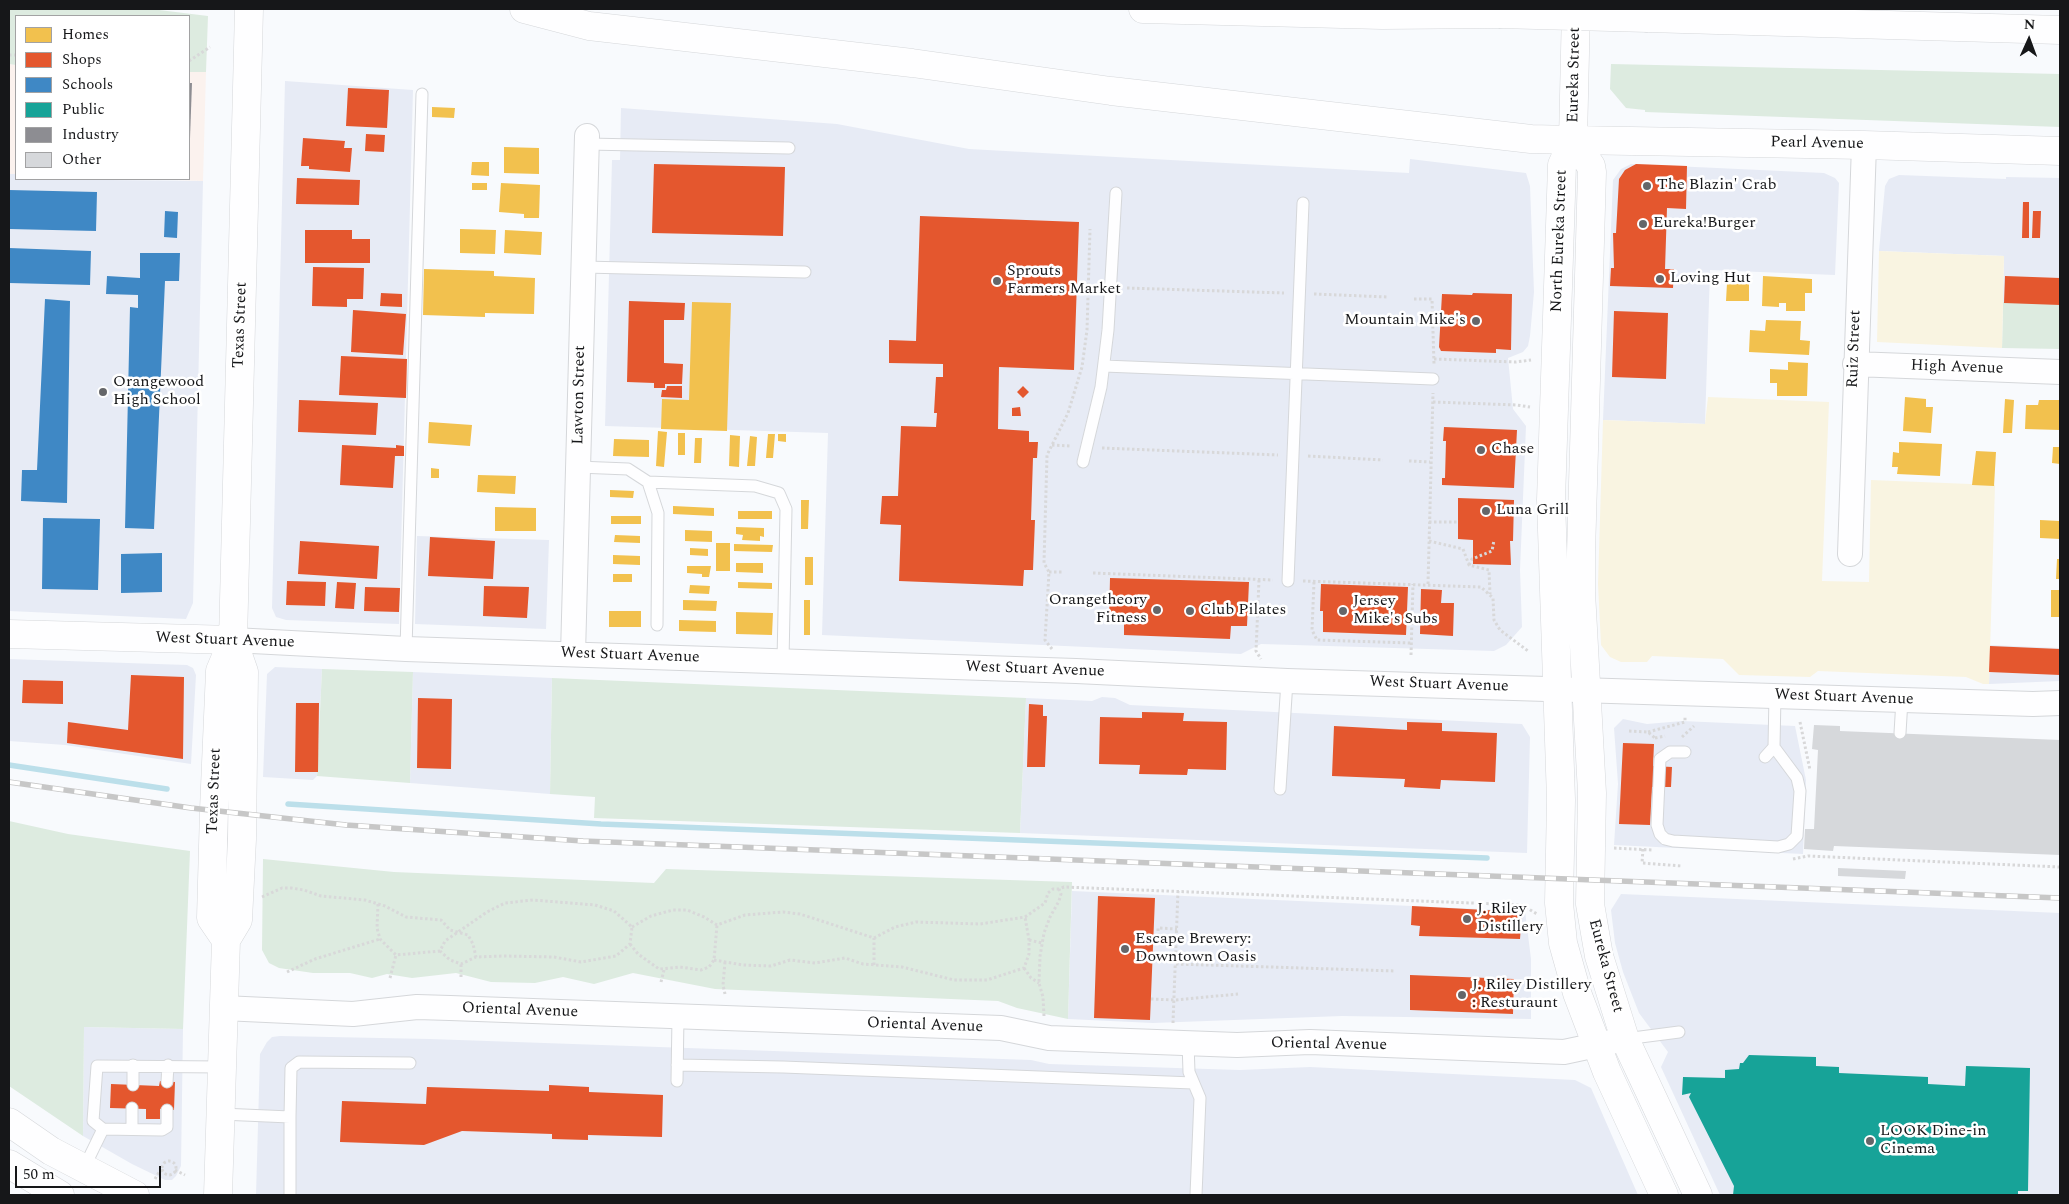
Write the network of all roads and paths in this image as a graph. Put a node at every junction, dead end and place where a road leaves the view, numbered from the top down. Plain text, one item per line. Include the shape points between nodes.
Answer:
1 (249, 9) edge
2 (524, 9) edge
3 (1143, 9) edge
4 (1576, 9) edge
5 (2060, 30) edge
6 (210, 47) dead end
7 (190, 60) edge
8 (422, 94) dead end
9 (587, 140) joint
10 (1573, 140) junction
11 (1864, 145) junction
12 (789, 148) dead end
13 (2060, 151) edge
14 (1116, 193) dead end
15 (1303, 203) dead end
16 (1090, 229) dead end
17 (584, 267) junction
18 (806, 272) dead end
19 (1089, 286) junction
20 (1096, 286) dead end
21 (1128, 288) dead end
22 (1284, 293) dead end
23 (1313, 294) dead end
24 (1388, 297) dead end
25 (1414, 298) dead end
26 (1434, 359) junction
27 (1531, 360) dead end
28 (1855, 364) junction
29 (1104, 366) junction
30 (2060, 372) edge
31 (1298, 373) junction
32 (1433, 379) junction
33 (1433, 402) junction
34 (1530, 407) dead end
35 (1052, 446) junction
36 (1071, 446) dead end
37 (1102, 448) dead end
38 (1278, 455) dead end
39 (1308, 456) dead end
40 (1383, 460) dead end
41 (1409, 461) dead end
42 (1083, 462) dead end
43 (1430, 462) junction
44 (578, 467) junction
45 (648, 482) junction
46 (1429, 522) junction
47 (1458, 522) dead end
48 (1494, 540) dead end
49 (1429, 541) junction
50 (1850, 554) dead end
51 (1469, 565) junction
52 (1049, 572) junction
53 (1063, 572) dead end
54 (1094, 573) dead end
55 (1259, 580) junction
56 (1274, 580) dead end
57 (1288, 581) dead end
58 (1304, 581) dead end
59 (1314, 582) junction
60 (1413, 584) junction
61 (1428, 584) junction
62 (1490, 595) junction
63 (657, 625) dead end
64 (9, 634) edge
65 (233, 640) junction
66 (1411, 643) junction
67 (406, 649) junction
68 (1528, 651) dead end
69 (1054, 652) dead end
70 (573, 654) junction
71 (1411, 654) dead end
72 (783, 661) junction
73 (1262, 661) dead end
74 (1286, 681) junction
75 (1556, 689) junction
76 (1587, 689) junction
77 (1775, 695) junction
78 (1902, 700) junction
79 (2060, 703) edge
80 (1685, 717) dead end
81 (1630, 731) dead end
82 (1648, 732) junction
83 (1900, 733) dead end
84 (1660, 742) dead end
85 (1774, 747) junction
86 (1685, 752) dead end
87 (1765, 757) dead end
88 (1280, 789) dead end
89 (1611, 848) dead end
90 (1643, 849) junction
91 (1660, 850) dead end
92 (1789, 859) dead end
93 (1682, 866) dead end
94 (2060, 867) edge
95 (1059, 889) junction
96 (1178, 891) junction
97 (258, 898) dead end
98 (378, 904) junction
99 (1537, 914) dead end
100 (1025, 917) junction
101 (717, 925) junction
102 (632, 927) junction
103 (1177, 929) junction
104 (459, 932) junction
105 (1158, 936) dead end
106 (874, 938) junction
107 (380, 939) junction
108 (1029, 940) junction
109 (1042, 943) junction
110 (630, 944) junction
111 (440, 952) junction
112 (396, 956) junction
113 (476, 957) junction
114 (714, 960) junction
115 (725, 962) junction
116 (461, 964) junction
117 (1176, 964) junction
118 (874, 965) junction
119 (1024, 968) junction
120 (664, 970) junction
121 (1395, 970) dead end
122 (287, 972) dead end
123 (461, 977) dead end
124 (390, 978) dead end
125 (661, 982) dead end
126 (1039, 983) junction
127 (726, 994) dead end
128 (1238, 994) dead end
129 (1151, 999) dead end
130 (1175, 1000) junction
131 (223, 1008) junction
132 (678, 1017) junction
133 (1044, 1020) dead end
134 (1679, 1032) dead end
135 (1180, 1035) junction
136 (1626, 1039) junction
137 (1596, 1045) junction
138 (410, 1063) dead end
139 (133, 1065) junction
140 (168, 1065) junction
141 (677, 1066) junction
142 (222, 1067) junction
143 (677, 1081) dead end
144 (167, 1082) dead end
145 (1193, 1083) junction
146 (133, 1085) dead end
147 (132, 1108) dead end
148 (167, 1110) dead end
149 (221, 1114) junction
150 (290, 1117) junction
151 (9, 1122) edge
152 (132, 1128) junction
153 (103, 1129) junction
154 (9, 1164) edge
155 (84, 1168) junction
156 (163, 1170) junction
157 (175, 1170) junction
158 (186, 1175) dead end
159 (144, 1187) edge
160 (60, 1195) edge
161 (218, 1195) edge
162 (290, 1195) edge
163 (1196, 1195) edge
164 (1664, 1195) edge
165 (1698, 1195) edge

1 - 65 main road, Texas Street
2 - 10 main road, Pearl Avenue via 589,26 912,63 1111,91 1531,139
3 - 5 main road, bridge via 1382,15 1499,14
4 - 10 main road, Eureka Street
6 - 7 path
8 - 67 lane
9 - 12 lane
9 - 17 street, Lawton Street
10 - 11 main road, Pearl Avenue
10 - 75 main road, North Eureka Street via 1562,165 1554,384 1551,500
10 - 76 main road, North Eureka Street via 1592,172 1581,553
11 - 13 main road, Pearl Avenue
11 - 28 street, Ruiz Street
14 - 29 lane
15 - 31 lane
16 - 19 path
17 - 18 lane
17 - 44 street, Lawton Street
19 - 20 path
19 - 35 path via 1082,367 1068,413
21 - 22 path
23 - 24 path
25 - 26 path via 1432,300
26 - 27 path
26 - 32 path
28 - 30 street, High Avenue
28 - 50 street, Ruiz Street
29 - 31 lane
29 - 42 lane
31 - 32 lane
31 - 57 lane
32 - 33 path
33 - 34 path
33 - 43 path
35 - 36 path
35 - 52 path via 1047,455 1044,553 1044,563
37 - 38 path
39 - 40 path
41 - 43 path
43 - 46 path
44 - 45 lane via 628,469
44 - 70 street, Lawton Street
45 - 63 lane via 658,513
45 - 72 lane via 755,486 779,493 786,508
46 - 47 path
46 - 49 path
48 - 51 path via 1492,551 1472,559
49 - 51 path via 1463,549
49 - 61 path
51 - 62 path via 1489,570
52 - 53 path
52 - 69 path via 1045,640
54 - 55 path
55 - 56 path
55 - 73 path via 1256,651
58 - 59 path
59 - 60 path
59 - 66 path via 1312,630 1317,640
60 - 61 path
60 - 66 path
61 - 62 path via 1482,587
62 - 68 path via 1494,620 1500,630
64 - 65 main road, West Stuart Avenue
65 - 67 street, West Stuart Avenue
65 - 131 main road, Texas Street via 244,672 242,839 238,920 226,940
66 - 71 path
67 - 70 street, West Stuart Avenue
70 - 72 street, West Stuart Avenue
72 - 74 street, West Stuart Avenue
74 - 75 street, West Stuart Avenue
74 - 88 lane
75 - 76 street, West Stuart Avenue
75 - 137 main road, Eureka Street via 1561,800 1558,879 1562,933 1577,993
76 - 77 street, West Stuart Avenue
76 - 136 main road, Eureka Street via 1592,792 1590,904 1599,956
77 - 78 street, West Stuart Avenue
77 - 85 lane
78 - 79 street, West Stuart Avenue
78 - 83 lane
80 - 82 path via 1685,722
81 - 82 path
82 - 84 path
85 - 86 lane via 1797,778 1800,791 1797,836 1789,844 1778,847 1673,841 1660,834 1657,825 1660,759 1670,752
85 - 87 lane
89 - 90 path
90 - 91 path
90 - 93 path via 1642,863
92 - 94 path via 1799,860 1808,856
95 - 96 path
95 - 100 path via 1052,888 1045,903
95 - 109 path via 1059,901
96 - 99 path via 1522,905
96 - 103 path
97 - 98 path via 282,888 291,888
98 - 104 path via 406,916 440,920 450,930
98 - 107 path via 376,920
100 - 106 path via 980,924 916,922 895,927
100 - 108 path
101 - 102 path via 695,914 672,910 651,916
101 - 106 path via 746,916 783,912 800,914
101 - 114 path
102 - 104 path via 614,912 596,905 533,900 505,904 487,912
102 - 110 path
103 - 105 path via 1158,928
103 - 117 path
104 - 111 path via 445,941
104 - 113 path via 468,935
106 - 118 path
107 - 112 path
107 - 122 path
108 - 109 path
108 - 119 path
109 - 126 path
110 - 113 path via 616,956 581,962 554,957
110 - 120 path via 638,954
111 - 112 path
111 - 116 path
112 - 124 path
113 - 116 path
114 - 115 path
114 - 120 path via 701,970 680,967
115 - 118 path via 771,966 790,960 815,963 845,958
115 - 127 path via 722,985
116 - 123 path
117 - 121 path
117 - 130 path
118 - 119 path via 902,967 928,975 971,981 987,980
119 - 126 path
120 - 125 path
126 - 133 path
128 - 130 path
129 - 130 path
130 - 135 path
131 - 132 street, Oriental Avenue via 352,1014 417,1007
131 - 142 main road, Texas Street
132 - 135 street, Oriental Avenue via 1001,1028 1049,1038
132 - 141 lane
134 - 136 lane
135 - 137 street, Oriental Avenue via 1237,1045 1310,1042 1564,1052
135 - 145 lane
136 - 137 street, Oriental Avenue
136 - 165 main road, Eureka Street
137 - 164 main road, Eureka Street
138 - 150 lane via 299,1062 291,1068
139 - 140 lane
139 - 146 lane
139 - 153 lane via 98,1066 93,1121
140 - 142 lane
140 - 144 lane
141 - 143 lane
141 - 145 lane
142 - 149 main road, Texas Street
145 - 163 lane via 1200,1098
147 - 152 lane
148 - 152 lane via 167,1127 162,1130
149 - 150 lane
149 - 161 main road, Texas Street
150 - 162 lane
151 - 155 main road via 51,1151
152 - 153 lane
153 - 155 lane
154 - 160 main road
155 - 159 main road
156 - 157 path via 169,1175
156 - 157 path via 164,1164 170,1162 175,1165
156 - 159 path
157 - 158 path

